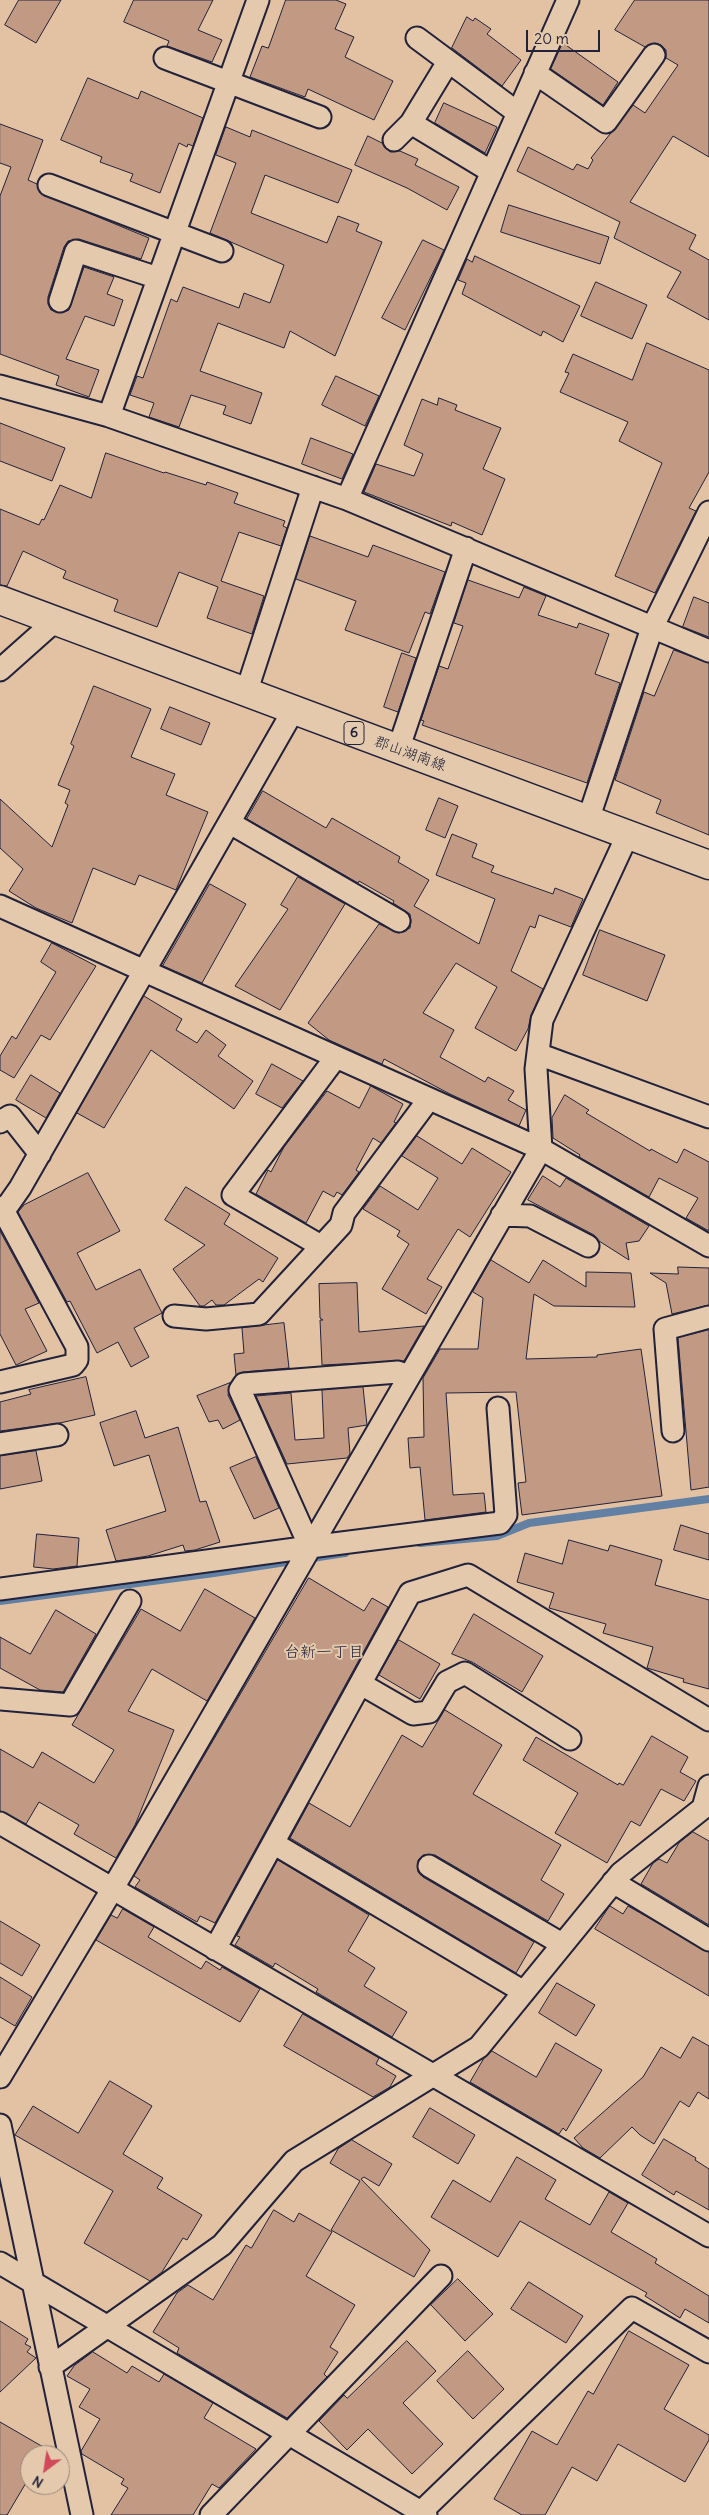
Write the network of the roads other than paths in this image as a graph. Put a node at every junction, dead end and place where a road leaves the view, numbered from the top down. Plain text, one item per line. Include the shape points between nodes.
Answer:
1 (258, 0) edge
2 (568, 0) edge
3 (417, 38) dead end
4 (654, 55) dead end
5 (164, 58) dead end
6 (448, 62) junction
7 (535, 74) junction
8 (228, 83) junction
9 (518, 113) junction
10 (320, 117) dead end
11 (412, 122) junction
12 (394, 140) dead end
13 (492, 172) junction
14 (49, 185) dead end
15 (175, 232) junction
16 (222, 251) dead end
17 (158, 278) junction
18 (60, 301) dead end
19 (0, 386) edge
20 (108, 416) junction
21 (313, 487) junction
22 (347, 499) junction
23 (709, 512) edge
24 (466, 548) junction
25 (0, 600) edge
26 (55, 621) junction
27 (652, 628) junction
28 (709, 651) edge
29 (0, 670) edge
30 (246, 693) junction
31 (294, 711) junction
32 (398, 750) junction
33 (588, 820) junction
34 (230, 823) junction
35 (628, 834) junction
36 (709, 865) edge
37 (0, 906) edge
38 (399, 921) dead end
39 (145, 972) junction
40 (538, 1054) junction
41 (336, 1057) junction
42 (429, 1099) junction
43 (709, 1116) edge
44 (0, 1122) edge
45 (540, 1149) junction
46 (40, 1154) junction
47 (1, 1208) edge
48 (502, 1215) junction
49 (322, 1246) junction
50 (588, 1246) dead end
51 (709, 1246) edge
52 (174, 1316) dead end
53 (709, 1318) edge
54 (409, 1376) junction
55 (0, 1382) edge
56 (498, 1408) dead end
57 (673, 1432) dead end
58 (57, 1435) dead end
59 (0, 1444) edge
60 (310, 1546) junction
61 (0, 1590) edge
62 (130, 1602) dead end
63 (360, 1684) junction
64 (0, 1699) edge
65 (709, 1720) edge
66 (570, 1739) dead end
67 (709, 1786) edge
68 (0, 1823) edge
69 (273, 1843) junction
70 (429, 1866) dead end
71 (613, 1882) junction
72 (113, 1888) junction
73 (709, 1940) edge
74 (562, 1944) junction
75 (215, 1949) junction
76 (524, 1992) junction
77 (434, 2075) junction
78 (0, 2078) edge
79 (0, 2125) edge
80 (709, 2236) edge
81 (0, 2263) edge
82 (441, 2276) dead end
83 (34, 2282) junction
84 (106, 2325) junction
85 (709, 2352) edge
86 (50, 2367) junction
87 (290, 2434) junction
88 (424, 2514) edge
89 (82, 2515) edge
90 (211, 2515) edge

1 - 8 street
2 - 7 street
3 - 6 street
4 - 7 street via 606,122
5 - 8 street
6 - 9 street
6 - 11 street
7 - 9 street
8 - 10 street
8 - 15 street
9 - 13 street
11 - 12 street
11 - 13 street
13 - 22 street
14 - 15 street
15 - 16 street
15 - 17 street
17 - 18 street via 76,251
17 - 20 street
19 - 20 street
20 - 21 street
21 - 22 street
21 - 30 street
22 - 24 street
23 - 27 street
24 - 27 street
24 - 32 street
25 - 26 main road, 郡山湖南線 / 6
26 - 29 street
26 - 30 main road, 郡山湖南線 / 6
27 - 28 street
27 - 33 street
30 - 31 main road, 郡山湖南線 / 6
31 - 32 main road, 郡山湖南線 / 6
31 - 34 street
32 - 33 main road, 郡山湖南線 / 6
33 - 35 main road, 郡山湖南線 / 6
34 - 38 street
34 - 39 street
35 - 36 main road, 郡山湖南線 / 6
35 - 40 street via 542,1020
37 - 39 street
39 - 41 street
39 - 46 street
40 - 43 street
40 - 45 street
41 - 42 street
41 - 49 street via 233,1195
42 - 45 street
42 - 49 street via 344,1213 341,1225
44 - 46 street via 10,1116
45 - 48 street
45 - 51 street
46 - 47 street via 8,1205
47 - 55 street via 78,1354 73,1365
48 - 50 street via 530,1216
48 - 54 street
49 - 52 street via 258,1314 206,1320
53 - 57 street via 665,1329
54 - 60 street
54 - 60 street via 398,1372 244,1384 240,1390
56 - 60 street via 506,1515 500,1523
58 - 59 street
60 - 61 street
60 - 72 street
62 - 64 street via 70,1705
63 - 65 street via 410,1593 468,1575
63 - 66 street via 413,1714 428,1712 447,1682 465,1674
63 - 69 street
67 - 71 street via 704,1808
68 - 72 street
69 - 75 street
69 - 76 street
70 - 74 street
71 - 73 street
71 - 74 street
72 - 75 street
72 - 78 street
74 - 76 street
75 - 77 street
76 - 77 street via 479,2047
77 - 80 street
77 - 84 street via 294,2160 222,2245
79 - 83 street
81 - 83 street
82 - 87 street
83 - 84 street
83 - 86 street
84 - 86 street
84 - 87 street
85 - 88 street via 632,2308
86 - 89 street
87 - 88 street
87 - 90 street

